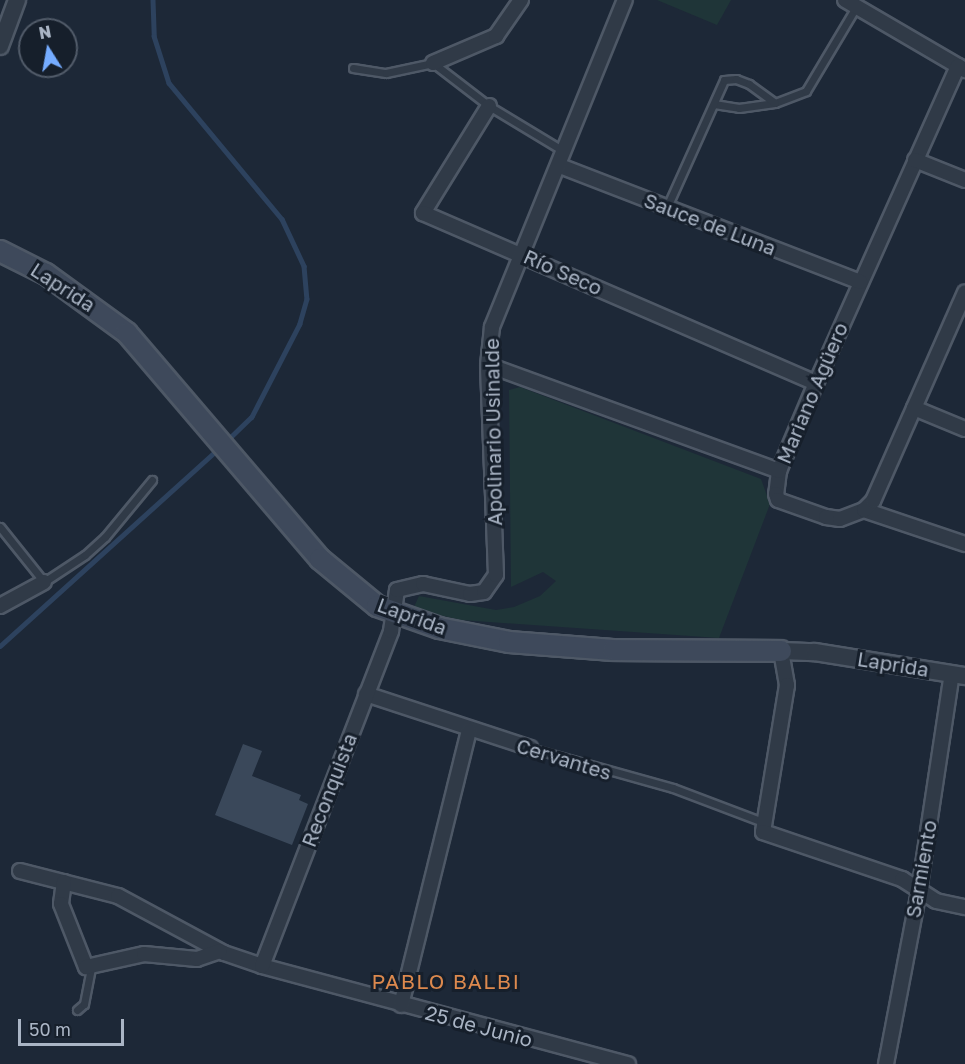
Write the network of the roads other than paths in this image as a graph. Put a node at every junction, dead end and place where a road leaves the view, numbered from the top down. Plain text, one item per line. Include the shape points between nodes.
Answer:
1 (17, 0) edge
2 (521, 0) edge
3 (625, 0) edge
4 (850, 3) edge
5 (0, 46) edge
6 (433, 63) junction
7 (353, 68) dead end
8 (961, 68) edge
9 (775, 103) junction
10 (714, 104) junction
11 (489, 106) junction
12 (566, 153) junction
13 (915, 160) junction
14 (560, 166) junction
15 (965, 180) edge
16 (667, 207) junction
17 (0, 251) edge
18 (522, 254) junction
19 (860, 282) junction
20 (965, 292) edge
21 (959, 323) edge
22 (488, 365) junction
23 (816, 383) junction
24 (914, 408) junction
25 (965, 429) edge
26 (779, 471) junction
27 (152, 480) dead end
28 (864, 510) junction
29 (0, 526) edge
30 (965, 544) edge
31 (44, 582) junction
32 (1, 604) edge
33 (393, 613) junction
34 (781, 651) junction
35 (959, 675) edge
36 (366, 694) junction
37 (469, 730) junction
38 (530, 748) joint
39 (763, 827) junction
40 (20, 872) dead end
41 (64, 882) junction
42 (919, 891) junction
43 (965, 907) edge
44 (220, 951) junction
45 (262, 966) junction
46 (91, 969) junction
47 (401, 1005) junction
48 (77, 1010) dead end
49 (628, 1064) edge
50 (886, 1064) edge

1 - 5 street
2 - 6 street via 496,36
3 - 12 street, Apolinario Usinalde
4 - 8 street
4 - 9 lane via 806,92
6 - 7 lane via 386,73
6 - 11 lane
8 - 13 street, Mariano Agüero
9 - 10 lane via 739,108
9 - 10 lane via 736,79 724,80
10 - 16 lane via 704,117
11 - 12 lane
11 - 18 street, Río Seco via 423,213
12 - 14 street, Apolinario Usinalde
13 - 15 street
13 - 19 street, Mariano Agüero
14 - 16 street, Sauce de Luna
14 - 18 street, Apolinario Usinalde
16 - 19 street, Sauce de Luna
17 - 33 main road, Laprida via 46,274 95,307 143,349 339,578
18 - 22 street, Apolinario Usinalde via 492,327
18 - 23 street, Río Seco
19 - 23 street, Mariano Agüero
20 - 21 street
21 - 24 street
22 - 26 street, Mariano Agüero
22 - 33 street, Apolinario Usinalde via 496,575 484,592 470,594 423,584 406,585 397,590
23 - 26 street, Mariano Agüero
24 - 25 street
24 - 28 street via 873,501
26 - 28 street via 778,500 840,519
27 - 31 lane via 105,537
28 - 30 street
29 - 31 lane
31 - 32 street
33 - 34 main road, Laprida via 470,636 562,648
33 - 36 street, Reconquista via 391,631
34 - 35 street, Laprida via 815,652
34 - 39 street via 786,685
35 - 42 street, Sarmiento
36 - 37 street, Cervantes
36 - 45 street, Reconquista
37 - 38 street, Cervantes
37 - 47 street
38 - 39 lane, Cervantes via 673,788
39 - 42 street, Cervantes via 902,879
40 - 41 street, 25 de Junio
41 - 44 street, 25 de Junio via 138,904
41 - 46 street via 61,904 86,967
42 - 43 street, Cervantes via 936,901
42 - 50 street, Sarmiento
44 - 45 street, 25 de Junio
44 - 46 street via 198,959 144,954
45 - 47 street, 25 de Junio
46 - 48 lane via 84,1004
47 - 49 street, 25 de Junio

